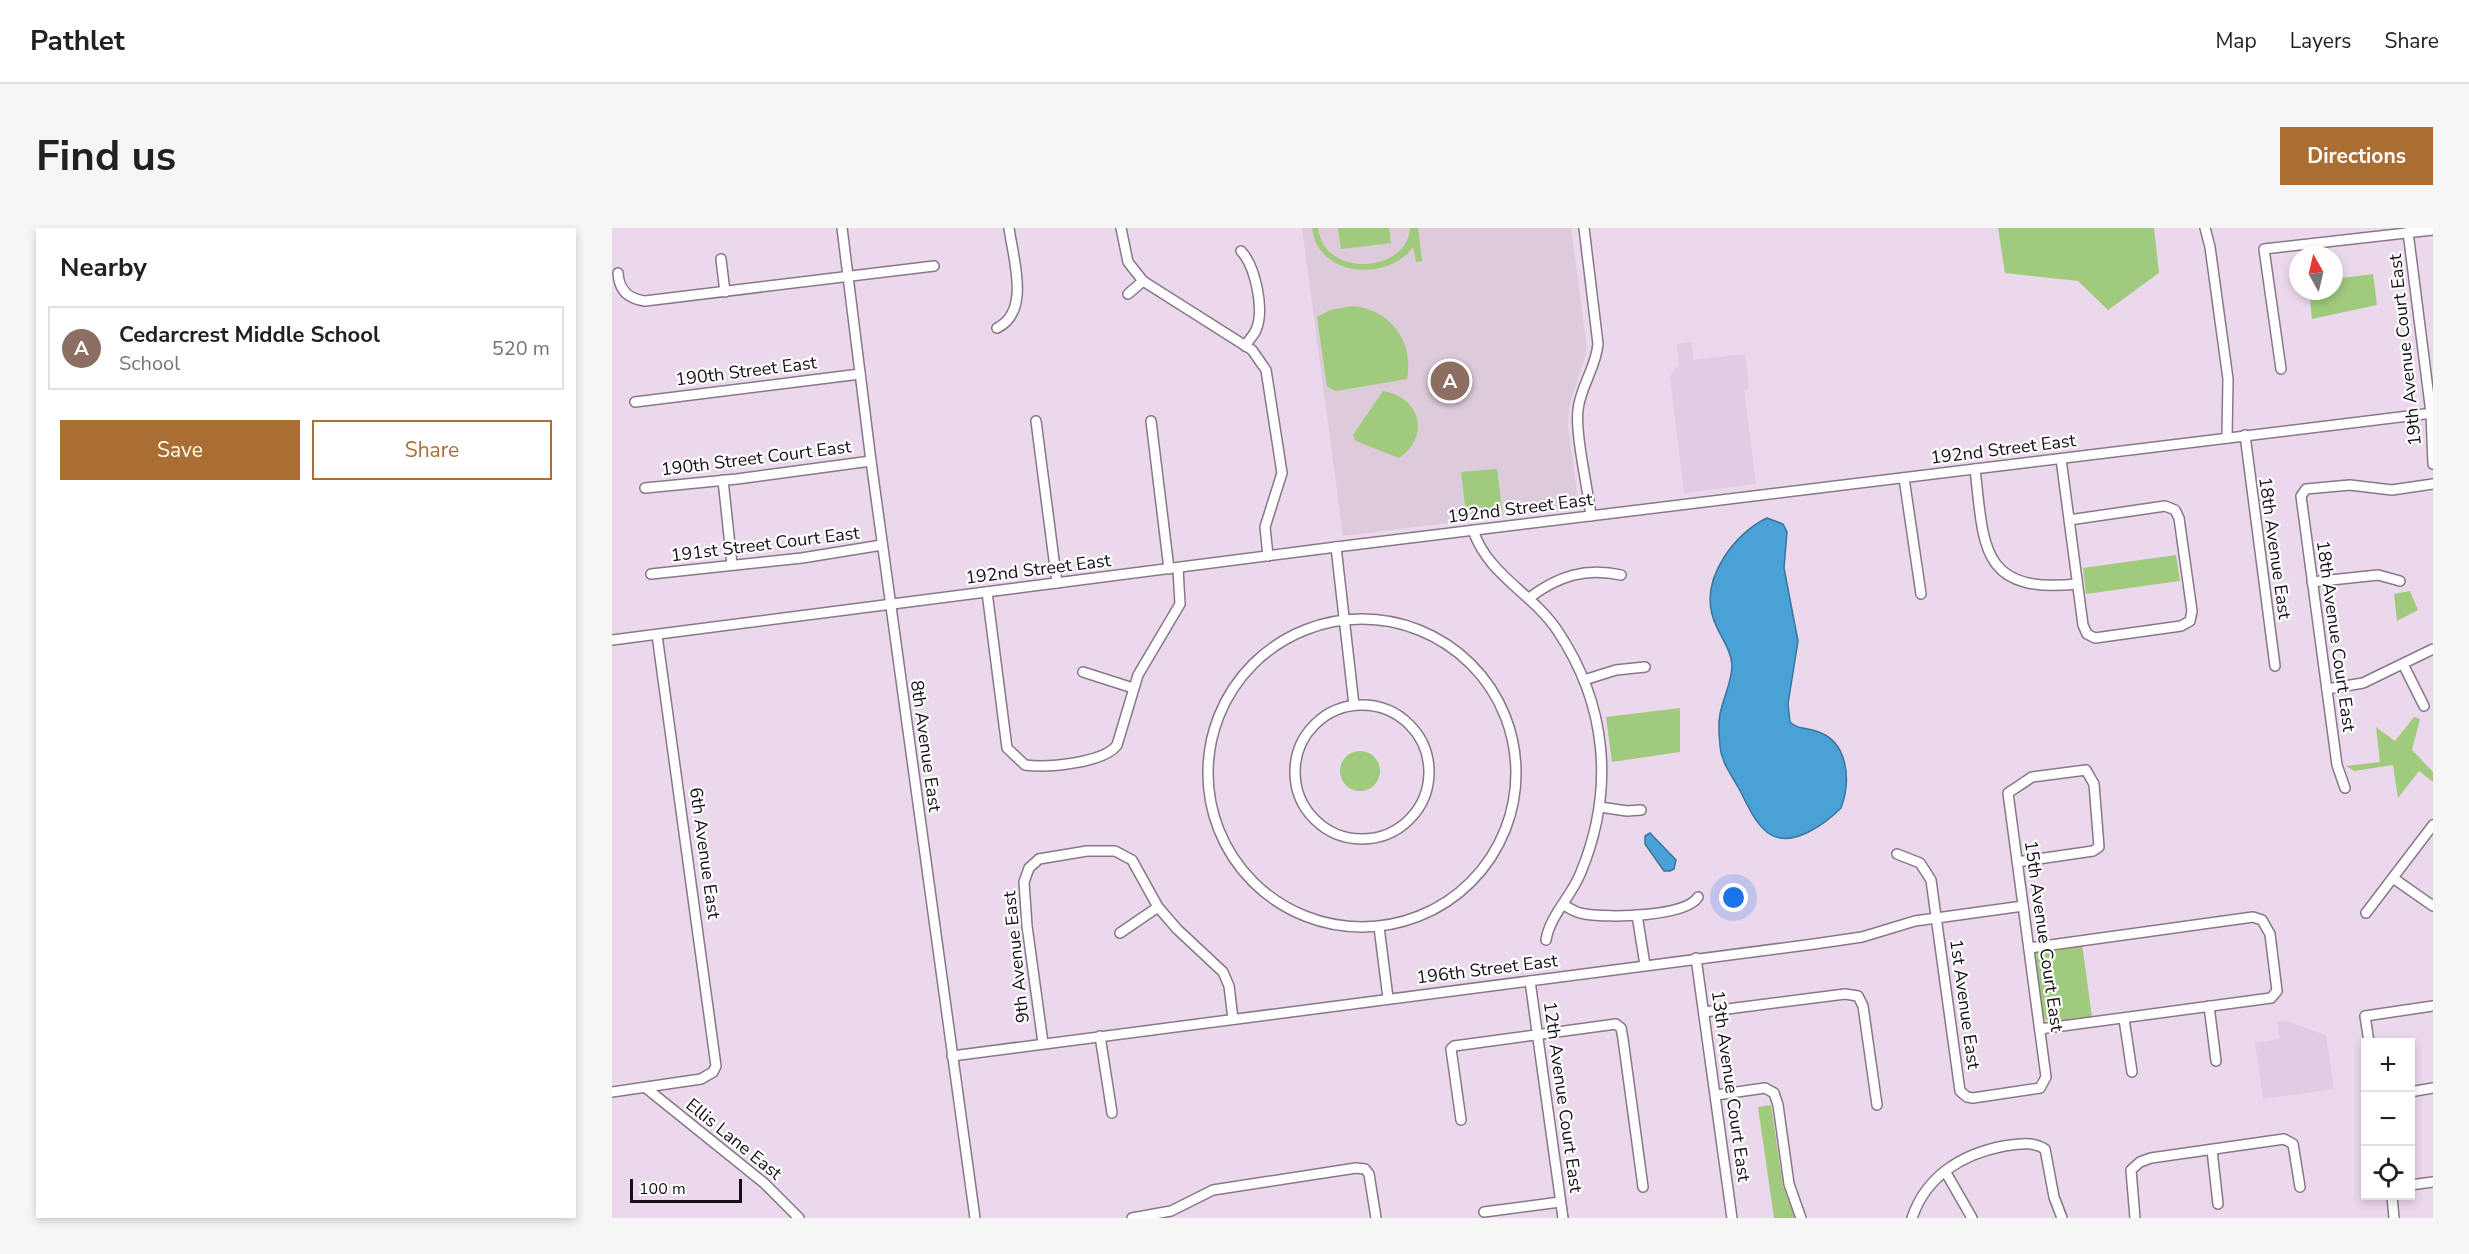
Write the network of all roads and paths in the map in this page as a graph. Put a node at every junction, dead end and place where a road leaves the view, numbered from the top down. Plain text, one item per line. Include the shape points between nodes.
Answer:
1 (842, 228) edge
2 (1009, 228) edge
3 (1121, 228) edge
4 (1584, 228) edge
5 (2205, 228) edge
6 (2433, 230) edge
7 (2408, 232) junction
8 (1241, 250) dead end
9 (721, 259) dead end
10 (934, 266) dead end
11 (618, 273) dead end
12 (848, 278) junction
13 (1143, 281) junction
14 (725, 292) junction
15 (1128, 294) dead end
16 (997, 328) dead end
17 (1245, 346) junction
18 (2281, 369) dead end
19 (860, 374) junction
20 (635, 402) dead end
21 (2432, 413) edge
22 (1036, 421) dead end
23 (1151, 421) dead end
24 (2245, 435) junction
25 (2227, 438) junction
26 (2061, 459) junction
27 (871, 461) junction
28 (2433, 464) edge
29 (1975, 469) junction
30 (1904, 478) junction
31 (723, 480) junction
32 (2433, 484) edge
33 (645, 489) dead end
34 (1592, 516) junction
35 (2069, 520) junction
36 (1473, 530) junction
37 (882, 545) junction
38 (1336, 547) junction
39 (1268, 556) junction
40 (732, 564) junction
41 (1174, 568) junction
42 (651, 574) dead end
43 (1621, 575) dead end
44 (2400, 581) dead end
45 (2313, 582) junction
46 (1058, 583) junction
47 (2078, 584) junction
48 (987, 592) junction
49 (1921, 594) dead end
50 (1529, 598) junction
51 (890, 605) junction
52 (1344, 620) junction
53 (657, 635) junction
54 (612, 640) edge
55 (2433, 650) edge
56 (2403, 664) junction
57 (2275, 666) dead end
58 (1645, 667) dead end
59 (1083, 672) dead end
60 (1584, 680) junction
61 (1133, 688) junction
62 (2326, 689) junction
63 (1354, 705) junction
64 (2424, 706) dead end
65 (2345, 788) dead end
66 (1600, 807) junction
67 (1641, 810) dead end
68 (2433, 825) edge
69 (1897, 854) dead end
70 (2017, 862) junction
71 (2393, 878) junction
72 (1698, 897) dead end
73 (1563, 905) junction
74 (2023, 906) junction
75 (2433, 906) edge
76 (1158, 907) junction
77 (2366, 913) dead end
78 (1638, 915) junction
79 (1936, 918) junction
80 (1379, 927) junction
81 (1120, 933) dead end
82 (1546, 940) dead end
83 (2029, 948) junction
84 (1696, 958) junction
85 (1645, 965) junction
86 (1530, 981) junction
87 (1388, 998) junction
88 (2209, 1006) junction
89 (2433, 1006) edge
90 (1704, 1012) junction
91 (1233, 1019) junction
92 (2124, 1019) junction
93 (2040, 1029) junction
94 (1537, 1033) junction
95 (1100, 1036) junction
96 (2368, 1038) edge
97 (1043, 1043) junction
98 (952, 1056) junction
99 (2216, 1062) dead end
100 (2132, 1072) dead end
101 (2043, 1085) joint
102 (646, 1088) junction
103 (2433, 1088) edge
104 (2415, 1091) edge
105 (612, 1092) edge
106 (1716, 1095) junction
107 (1877, 1105) dead end
108 (1112, 1113) dead end
109 (1461, 1120) dead end
110 (2212, 1150) junction
111 (1944, 1171) junction
112 (2433, 1182) edge
113 (2415, 1184) edge
114 (1643, 1187) dead end
115 (2300, 1187) dead end
116 (2392, 1200) edge
117 (1560, 1202) junction
118 (2218, 1204) dead end
119 (1484, 1212) dead end
120 (799, 1218) edge
121 (975, 1218) edge
122 (1132, 1218) edge
123 (1376, 1218) edge
124 (1563, 1218) edge
125 (1732, 1218) edge
126 (1801, 1218) edge
127 (1912, 1218) edge
128 (1972, 1218) edge
129 (2062, 1218) edge
130 (2136, 1218) edge
131 (2394, 1218) edge

1 - 12 street, 8th Avenue East
2 - 16 street via 1017,301 1013,314
3 - 13 street via 1128,262
4 - 34 street via 1598,344 1578,417
5 - 25 street via 2228,379
6 - 7 street
7 - 18 street via 2264,249
7 - 21 street, 19th Avenue Court East
8 - 17 street via 1254,274 1259,311 1256,329
9 - 14 street
10 - 12 street
11 - 14 street via 622,290 637,300
12 - 14 street
12 - 19 street, 8th Avenue East
13 - 15 street
13 - 17 street
17 - 39 street via 1257,355 1268,376 1282,473 1265,526
19 - 20 street, 190th Street East
19 - 27 street, 8th Avenue East
21 - 24 street, 192nd Street East
21 - 28 street, 19th Avenue Court East
22 - 46 street
23 - 41 street
24 - 25 street, 192nd Street East
24 - 57 street, 18th Avenue East
25 - 26 street, 192nd Street East
26 - 29 street, 192nd Street East
26 - 35 street
27 - 31 street, 190th Street Court East
27 - 37 street, 8th Avenue East
29 - 30 street, 192nd Street East
29 - 47 street via 1987,550 2007,574 2035,586
30 - 34 street, 192nd Street East
30 - 49 street
31 - 33 street, 190th Street Court East
31 - 40 street
32 - 45 street, 18th Avenue Court East via 2392,490 2350,485 2306,489 2301,496
34 - 36 street, 192nd Street East
35 - 47 street
35 - 47 street via 2165,506 2175,510 2192,611 2190,621 2181,626 2094,638 2083,625
36 - 38 street, 192nd Street East
36 - 50 street via 1483,554
37 - 40 street, 191st Street Court East
37 - 51 street, 8th Avenue East
38 - 39 street, 192nd Street East
38 - 52 street
39 - 41 street, 192nd Street East
40 - 42 street, 191st Street Court East
41 - 46 street, 192nd Street East
41 - 61 street via 1180,604
43 - 50 street via 1605,571 1573,574 1552,582
44 - 45 street via 2378,575
45 - 62 street, 18th Avenue Court East
46 - 48 street, 192nd Street East
48 - 51 street, 192nd Street East
48 - 61 street via 1005,741 1017,760 1033,766 1049,765 1113,750
50 - 60 street via 1555,627
51 - 53 street, 192nd Street East
51 - 98 street, 8th Avenue East
52 - 63 street
52 - 80 street via 1293,636 1250,668 1228,696 1217,720 1210,746 1208,782 1214,817 1228,850 1262,891 1308,918 1343,927
52 - 80 street via 1400,624 1451,647 1479,672 1500,702 1516,756 1512,812 1489,862 1464,890 1441,906 1415,918
53 - 54 street, 192nd Street East
53 - 102 street, 6th Avenue East via 716,1066 701,1079
55 - 56 street
56 - 62 street via 2363,683
56 - 64 street
58 - 60 street via 1616,670
59 - 61 street
60 - 66 street via 1599,736 1603,784
62 - 65 street, 18th Avenue Court East via 2337,765
63 - 63 street via 1334,711 1309,730 1299,748 1295,779 1305,809 1320,824 1348,838 1369,839 1399,828 1414,814 1428,785 1429,764 1418,735 1404,719 1376,706
66 - 67 street
66 - 73 street via 1581,873
68 - 71 street
69 - 79 street, 1st Avenue East via 1915,859 1927,870
70 - 70 street, 15th Avenue Court East via 2009,792 2032,777 2081,770 2088,773 2094,784 2099,847
70 - 74 street, 15th Avenue Court East
71 - 75 street
71 - 77 street
72 - 78 street via 1688,907
73 - 78 street via 1584,914
73 - 82 street via 1551,922
74 - 79 street, 196th Street East
74 - 83 street, 15th Avenue Court East
76 - 81 street
76 - 91 street via 1223,972
76 - 97 street, 9th Avenue East via 1139,869 1115,851 1103,849 1051,857 1029,868 1024,892
78 - 85 street
79 - 84 street, 196th Street East via 1862,937
79 - 101 street, 1st Avenue East via 1962,1094 1973,1098 2034,1090
80 - 87 street
83 - 88 street via 2253,917 2262,920 2270,934 2277,991 2263,999
83 - 93 street, 15th Avenue Court East
84 - 85 street, 196th Street East
84 - 90 street, 13th Avenue Court East
85 - 86 street, 196th Street East
86 - 87 street, 196th Street East
86 - 94 street, 12th Avenue Court East
87 - 91 street, 196th Street East
88 - 92 street
88 - 99 street
89 - 96 street via 2365,1016
90 - 106 street, 13th Avenue Court East
90 - 107 street via 1845,994 1858,996 1863,1006
91 - 95 street, 196th Street East
92 - 93 street
92 - 100 street
93 - 101 street, 15th Avenue Court East via 2046,1077
94 - 109 street via 1460,1044 1451,1050
94 - 114 street via 1612,1024 1621,1028
94 - 117 street, 12th Avenue Court East
95 - 97 street, 196th Street East
95 - 108 street
97 - 98 street, 196th Street East
98 - 121 street, 8th Avenue East
102 - 105 street
102 - 120 street, Ellis Lane East via 764,1183
103 - 104 street
106 - 125 street, 13th Avenue Court East
106 - 126 street via 1771,1090 1778,1105 1791,1195
110 - 115 street via 2284,1139 2293,1144
110 - 118 street
110 - 130 street via 2151,1158 2136,1164 2130,1174
111 - 127 street via 1926,1190
111 - 128 street
111 - 129 street via 1963,1158 1994,1148 2032,1143 2045,1149
112 - 113 street
116 - 131 street
117 - 119 street
117 - 124 street, 12th Avenue Court East
122 - 123 street via 1171,1211 1213,1190 1356,1167 1365,1169 1372,1182

